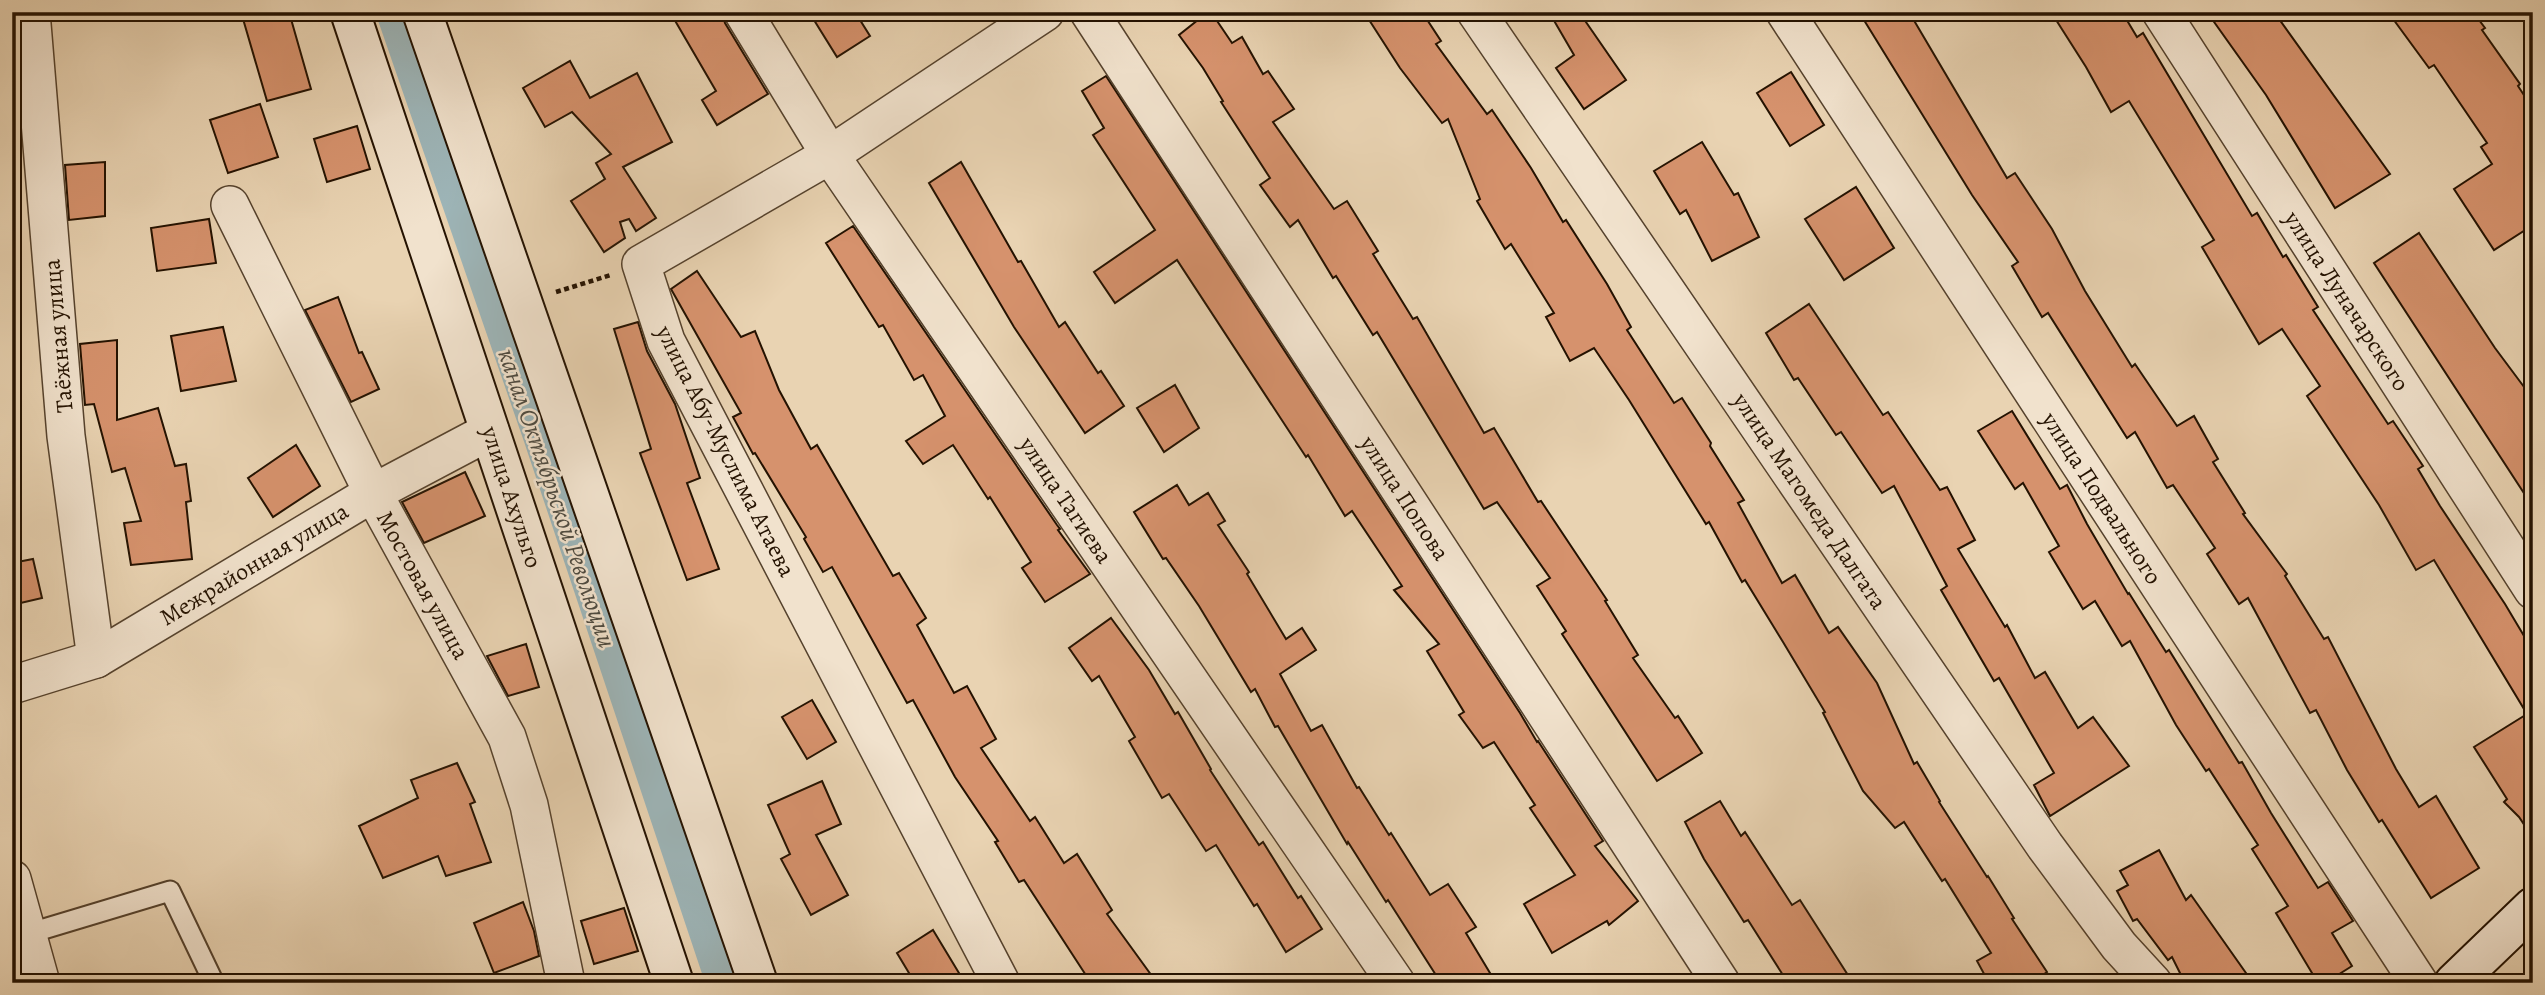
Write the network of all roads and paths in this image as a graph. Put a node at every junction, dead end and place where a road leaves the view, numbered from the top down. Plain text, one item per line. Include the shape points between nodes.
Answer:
1 (31, 12) edge
2 (350, 12) edge
3 (422, 12) edge
4 (743, 12) edge
5 (1045, 12) edge
6 (1089, 12) edge
7 (1476, 12) edge
8 (1785, 12) edge
9 (2161, 12) edge
10 (830, 155) junction
11 (230, 205) dead end
12 (641, 264) junction
13 (523, 302) junction
14 (490, 431) junction
15 (373, 493) junction
16 (2533, 590) edge
17 (96, 659) junction
18 (12, 685) edge
19 (12, 879) edge
20 (2533, 907) edge
21 (2533, 922) edge
22 (27, 934) junction
23 (41, 983) edge
24 (214, 983) edge
25 (566, 983) edge
26 (674, 983) edge
27 (758, 983) edge
28 (1002, 983) edge
29 (1396, 983) edge
30 (1721, 983) edge
31 (2153, 983) edge
32 (2419, 983) edge
33 (2454, 983) edge
34 (2465, 983) edge

1 - 17 street, Таёжная улица via 66,436
2 - 14 main road, улица Ахульго
3 - 13 main road
4 - 10 street, улица Тагиева
5 - 10 street
6 - 30 street, улица Попова
7 - 31 street, улица Магомеда Далгата via 2045,846 2119,946
8 - 32 street, улица Подвального
9 - 16 street, улица Луначарского
10 - 12 street
10 - 29 street, улица Тагиева
11 - 15 street, Мостовая улица
12 - 13 path
12 - 28 street, улица Абу-Муслима Атаева via 666,341
13 - 27 main road
14 - 15 street, Межрайонная улица
14 - 26 main road, улица Ахульго
15 - 17 street, Межрайонная улица
15 - 25 street, Мостовая улица via 507,737 529,804
17 - 18 street, Межрайонная улица
19 - 22 street
20 - 33 main road
21 - 34 main road
22 - 23 street
22 - 24 lane via 170,891

